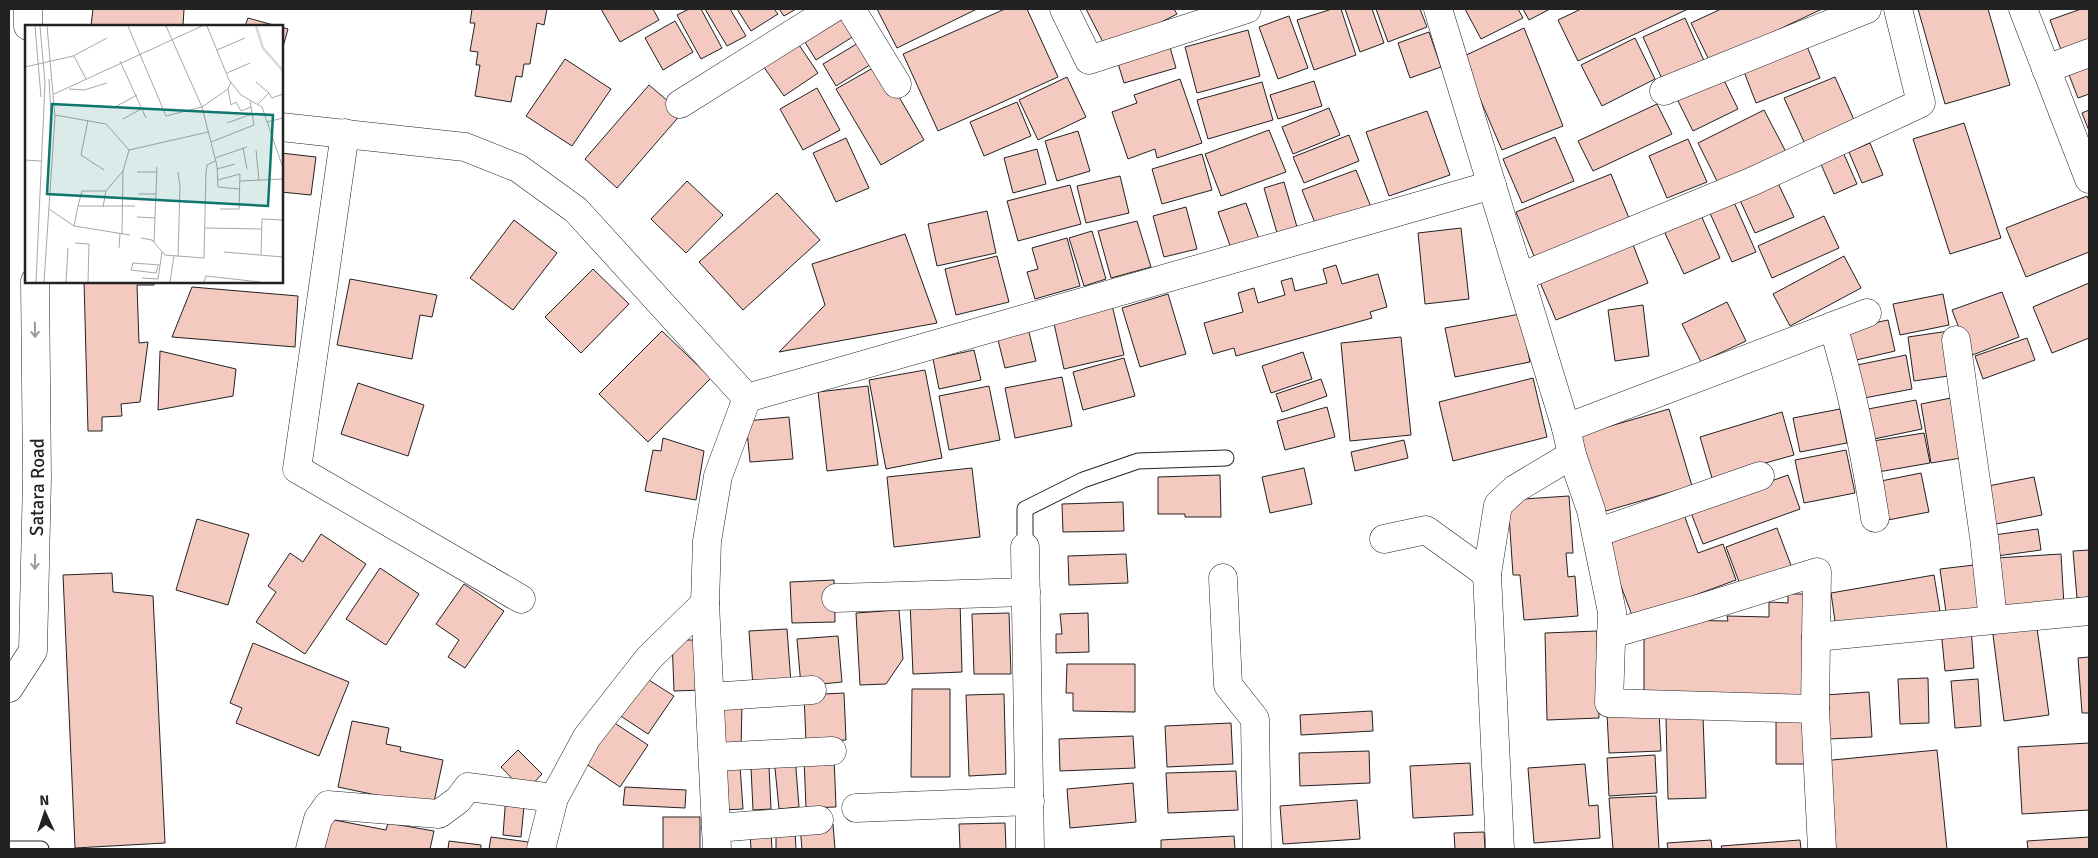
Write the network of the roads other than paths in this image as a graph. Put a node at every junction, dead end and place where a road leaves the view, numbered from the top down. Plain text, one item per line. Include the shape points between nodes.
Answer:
1 (28, 9) edge
2 (832, 9) edge
3 (851, 9) edge
4 (1064, 9) edge
5 (1247, 9) edge
6 (1438, 9) edge
7 (1867, 9) edge
8 (1898, 9) edge
9 (2022, 9) edge
10 (28, 25) edge
11 (2089, 53) edge
12 (2046, 69) junction
13 (897, 84) dead end
14 (1664, 91) dead end
15 (680, 104) dead end
16 (282, 127) edge
17 (345, 133) junction
18 (2089, 179) edge
19 (1492, 185) junction
20 (1520, 278) junction
21 (35, 282) edge
22 (1867, 313) dead end
23 (1833, 326) junction
24 (1956, 340) dead end
25 (747, 398) junction
26 (1566, 428) junction
27 (1572, 455) junction
28 (1226, 458) dead end
29 (1760, 476) dead end
30 (1875, 518) dead end
31 (1596, 532) junction
32 (1384, 539) dead end
33 (1026, 547) joint
34 (1487, 574) junction
35 (1223, 578) dead end
36 (1026, 592) junction
37 (836, 598) dead end
38 (521, 599) dead end
39 (705, 603) junction
40 (2089, 611) edge
41 (1994, 620) junction
42 (1611, 634) junction
43 (1816, 637) junction
44 (9, 688) edge
45 (812, 690) dead end
46 (710, 697) junction
47 (1815, 709) junction
48 (832, 750) dead end
49 (713, 757) junction
50 (554, 798) junction
51 (1030, 801) junction
52 (856, 808) dead end
53 (819, 820) dead end
54 (717, 839) edge
55 (9, 849) edge
56 (41, 849) edge
57 (310, 849) edge
58 (541, 849) edge
59 (1030, 849) edge
60 (1257, 849) edge
61 (1500, 849) edge
62 (1822, 849) edge

1 - 10 main road
2 - 15 main road
3 - 13 main road
4 - 5 main road via 1089,60
6 - 19 main road
7 - 14 main road
8 - 20 main road via 1922,103 1751,182
9 - 12 main road
11 - 12 main road
12 - 18 main road
16 - 17 main road
17 - 25 main road via 465,147 518,168 576,210
17 - 38 main road via 297,469
19 - 20 main road
19 - 25 main road
20 - 26 main road
21 -> 44 main road, Satara Road via 37,478 33,651
22 - 23 main road
23 - 26 main road
23 - 30 main road via 1864,449
24 - 41 main road
25 - 39 main road via 718,476 707,541
26 - 27 main road
27 - 31 main road
27 - 34 main road via 1515,489 1498,505
28 - 33 lane via 1138,461 1083,480 1024,510
29 - 31 main road
31 - 42 main road via 1612,612
32 - 34 main road via 1426,530
33 - 36 main road
34 - 61 main road
35 - 60 main road via 1228,685 1255,719
36 - 37 main road
36 - 51 main road
39 - 46 main road
39 - 50 main road via 638,672 588,737
40 - 41 main road
41 - 43 main road
42 - 43 main road via 1817,572
42 - 47 main road via 1609,703
43 - 47 main road
45 - 46 main road
46 - 49 main road
47 - 62 main road
48 - 49 main road
49 - 54 main road
50 - 57 main road via 468,787 458,800 439,814 328,805 318,819
50 - 58 main road
51 - 52 main road
51 - 59 main road
53 - 54 main road
55 - 56 lane

